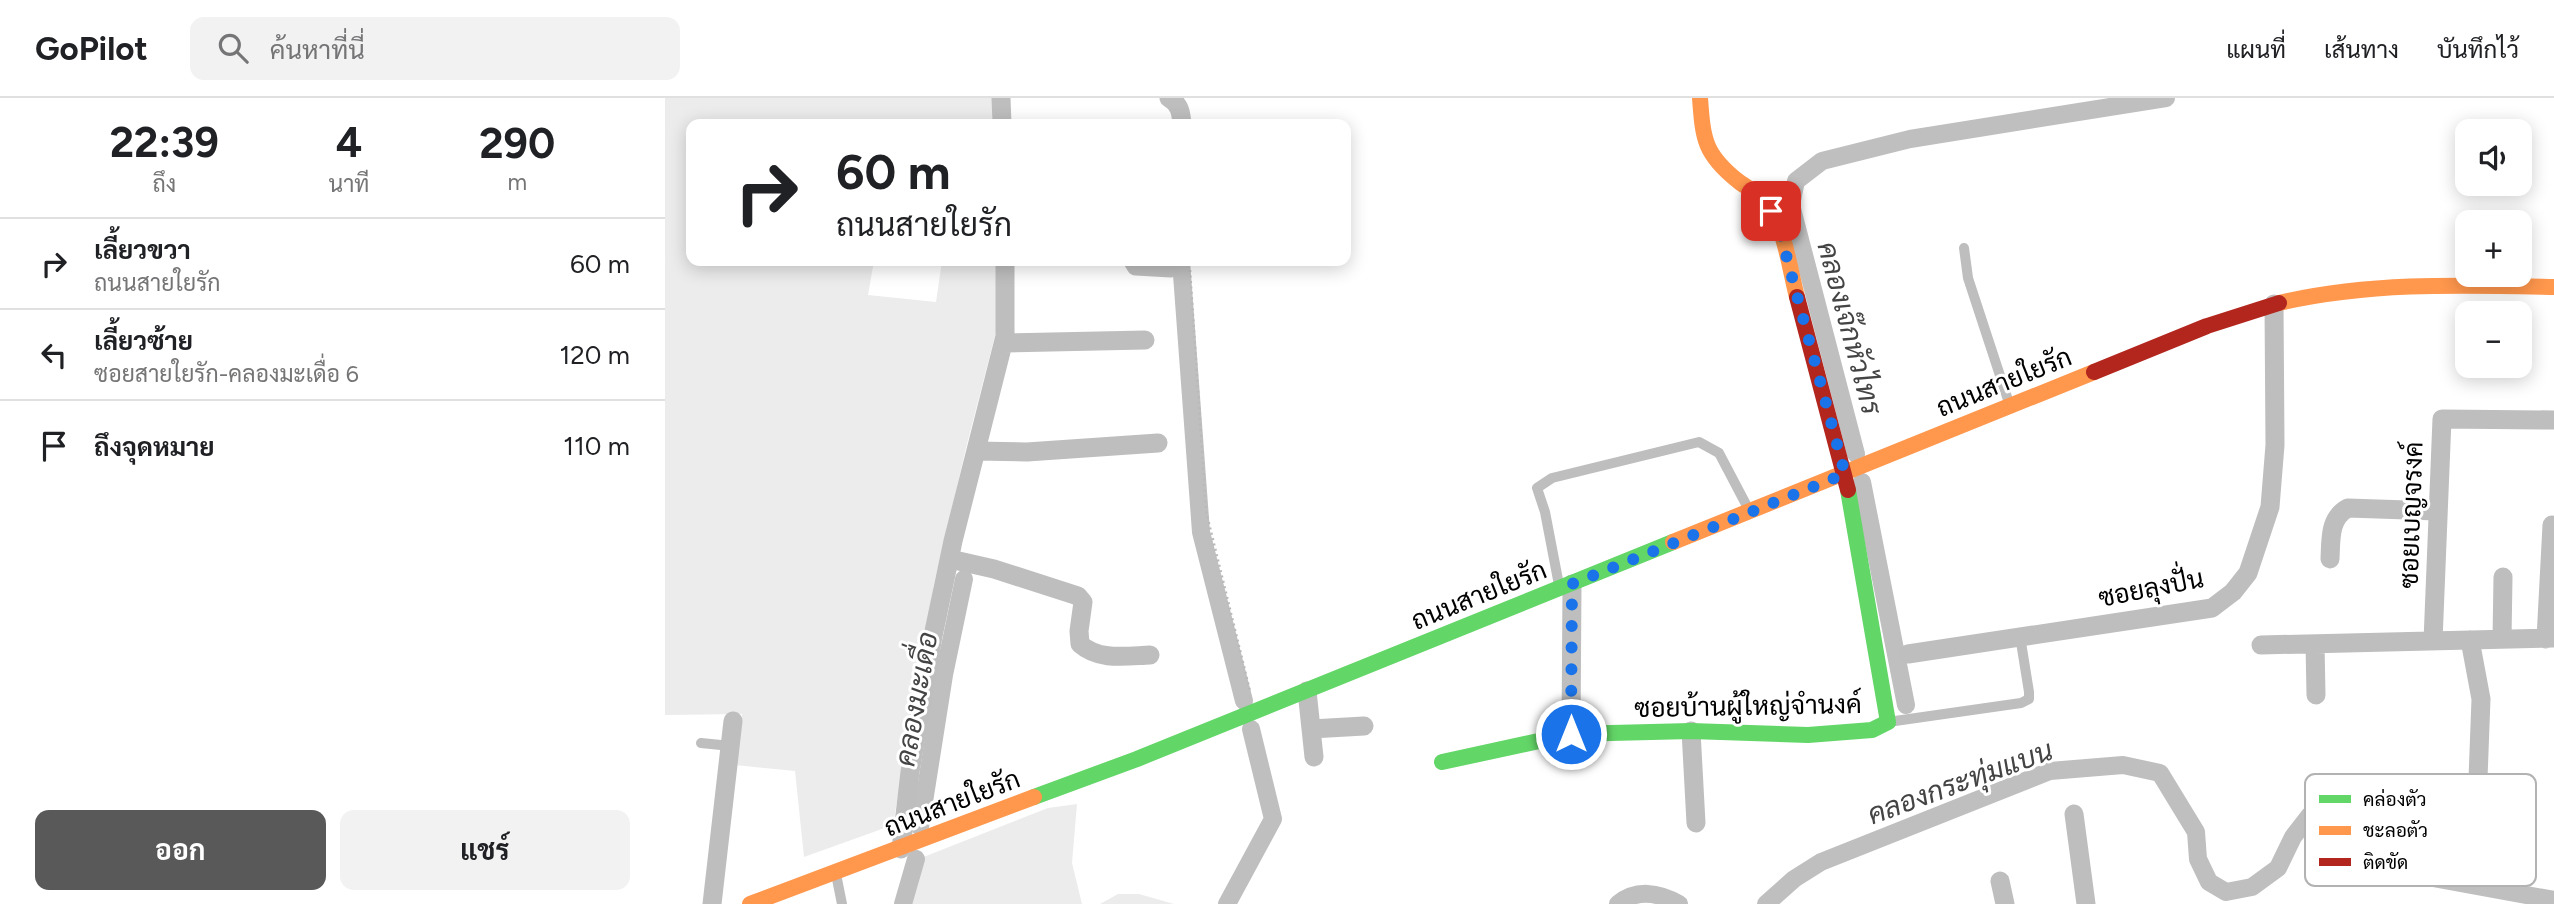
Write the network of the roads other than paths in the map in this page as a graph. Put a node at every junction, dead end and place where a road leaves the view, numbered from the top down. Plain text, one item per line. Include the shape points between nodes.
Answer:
1 (1002, 98) edge
2 (1170, 98) edge
3 (1700, 98) edge
4 (1002, 119) edge
5 (1182, 119) edge
6 (1964, 248) dead end
7 (1005, 266) edge
8 (2554, 287) edge
9 (2274, 304) junction
10 (1145, 340) dead end
11 (1003, 343) junction
12 (2010, 406) junction
13 (2554, 419) edge
14 (1158, 443) dead end
15 (976, 451) junction
16 (1845, 474) junction
17 (2437, 511) junction
18 (1750, 512) junction
19 (2552, 525) dead end
20 (950, 559) junction
21 (2330, 559) dead end
22 (2503, 577) dead end
23 (1566, 586) junction
24 (2020, 636) junction
25 (2550, 638) edge
26 (2502, 639) junction
27 (2470, 640) junction
28 (2433, 641) junction
29 (2315, 644) junction
30 (2261, 645) dead end
31 (1150, 654) dead end
32 (1908, 654) dead end
33 (1307, 691) junction
34 (2316, 695) dead end
35 (733, 721) dead end
36 (1888, 722) junction
37 (1364, 726) dead end
38 (1311, 729) junction
39 (1691, 731) junction
40 (1571, 734) junction
41 (701, 743) dead end
42 (731, 746) junction
43 (1314, 757) dead end
44 (1442, 762) dead end
45 (2478, 774) edge
46 (2074, 814) dead end
47 (1696, 823) dead end
48 (901, 849) junction
49 (835, 873) junction
50 (2000, 881) dead end
51 (712, 904) edge
52 (750, 904) edge
53 (842, 904) edge
54 (2005, 904) edge
55 (2086, 904) edge

1 - 4 street
2 - 5 street via 1177,102
3 - 16 street, ซอยบ้านผู้ใหญ่จำนงค์ via 1703,138 1710,154 1763,201 1778,225
6 - 12 lane via 1968,278
7 - 11 street
8 - 9 street, ถนนสายใยรัก via 2381,287
9 - 12 street, ถนนสายใยรัก via 2207,326
9 - 24 street, ซอยลุงปั่น via 2275,445 2270,507 2248,573 2212,608
10 - 11 street
11 - 15 street
12 - 16 street, ถนนสายใยรัก
13 - 17 street, ซอยเบญจรงค์ via 2442,419
14 - 15 street
15 - 20 street
16 - 18 street, ถนนสายใยรัก
16 - 36 street, ซอยบ้านผู้ใหญ่จำนงค์
17 - 21 street via 2348,508 2333,525
17 - 28 street, ซอยเบญจรงค์
18 - 23 street, ถนนสายใยรัก
18 - 23 lane via 1719,453 1699,442 1552,478 1537,488
19 - 25 street
20 - 31 street via 1078,596 1083,602 1080,644 1087,650 1108,657
20 - 48 street via 931,650
22 - 26 street
23 - 33 street, ถนนสายใยรัก
23 - 40 street
24 - 32 street, ซอยลุงปั่น
24 - 36 lane via 2029,699 2021,704
25 - 26 street
26 - 27 street
27 - 28 street
27 - 45 street via 2481,699
28 - 29 street
29 - 30 street
29 - 34 street
33 - 38 street
33 - 48 street, ถนนสายใยรัก
35 - 42 street
36 - 39 street, ซอยบ้านผู้ใหญ่จำนงค์ via 1872,730 1808,735
37 - 38 street
38 - 43 street
39 - 40 street, ซอยบ้านผู้ใหญ่จำนงค์
39 - 47 street
40 - 44 street, ซอยบ้านผู้ใหญ่จำนงค์
41 - 42 lane
42 - 51 street
46 - 55 street
48 - 49 street, ถนนสายใยรัก
49 - 52 street, ถนนสายใยรัก
49 - 53 lane
50 - 54 street

